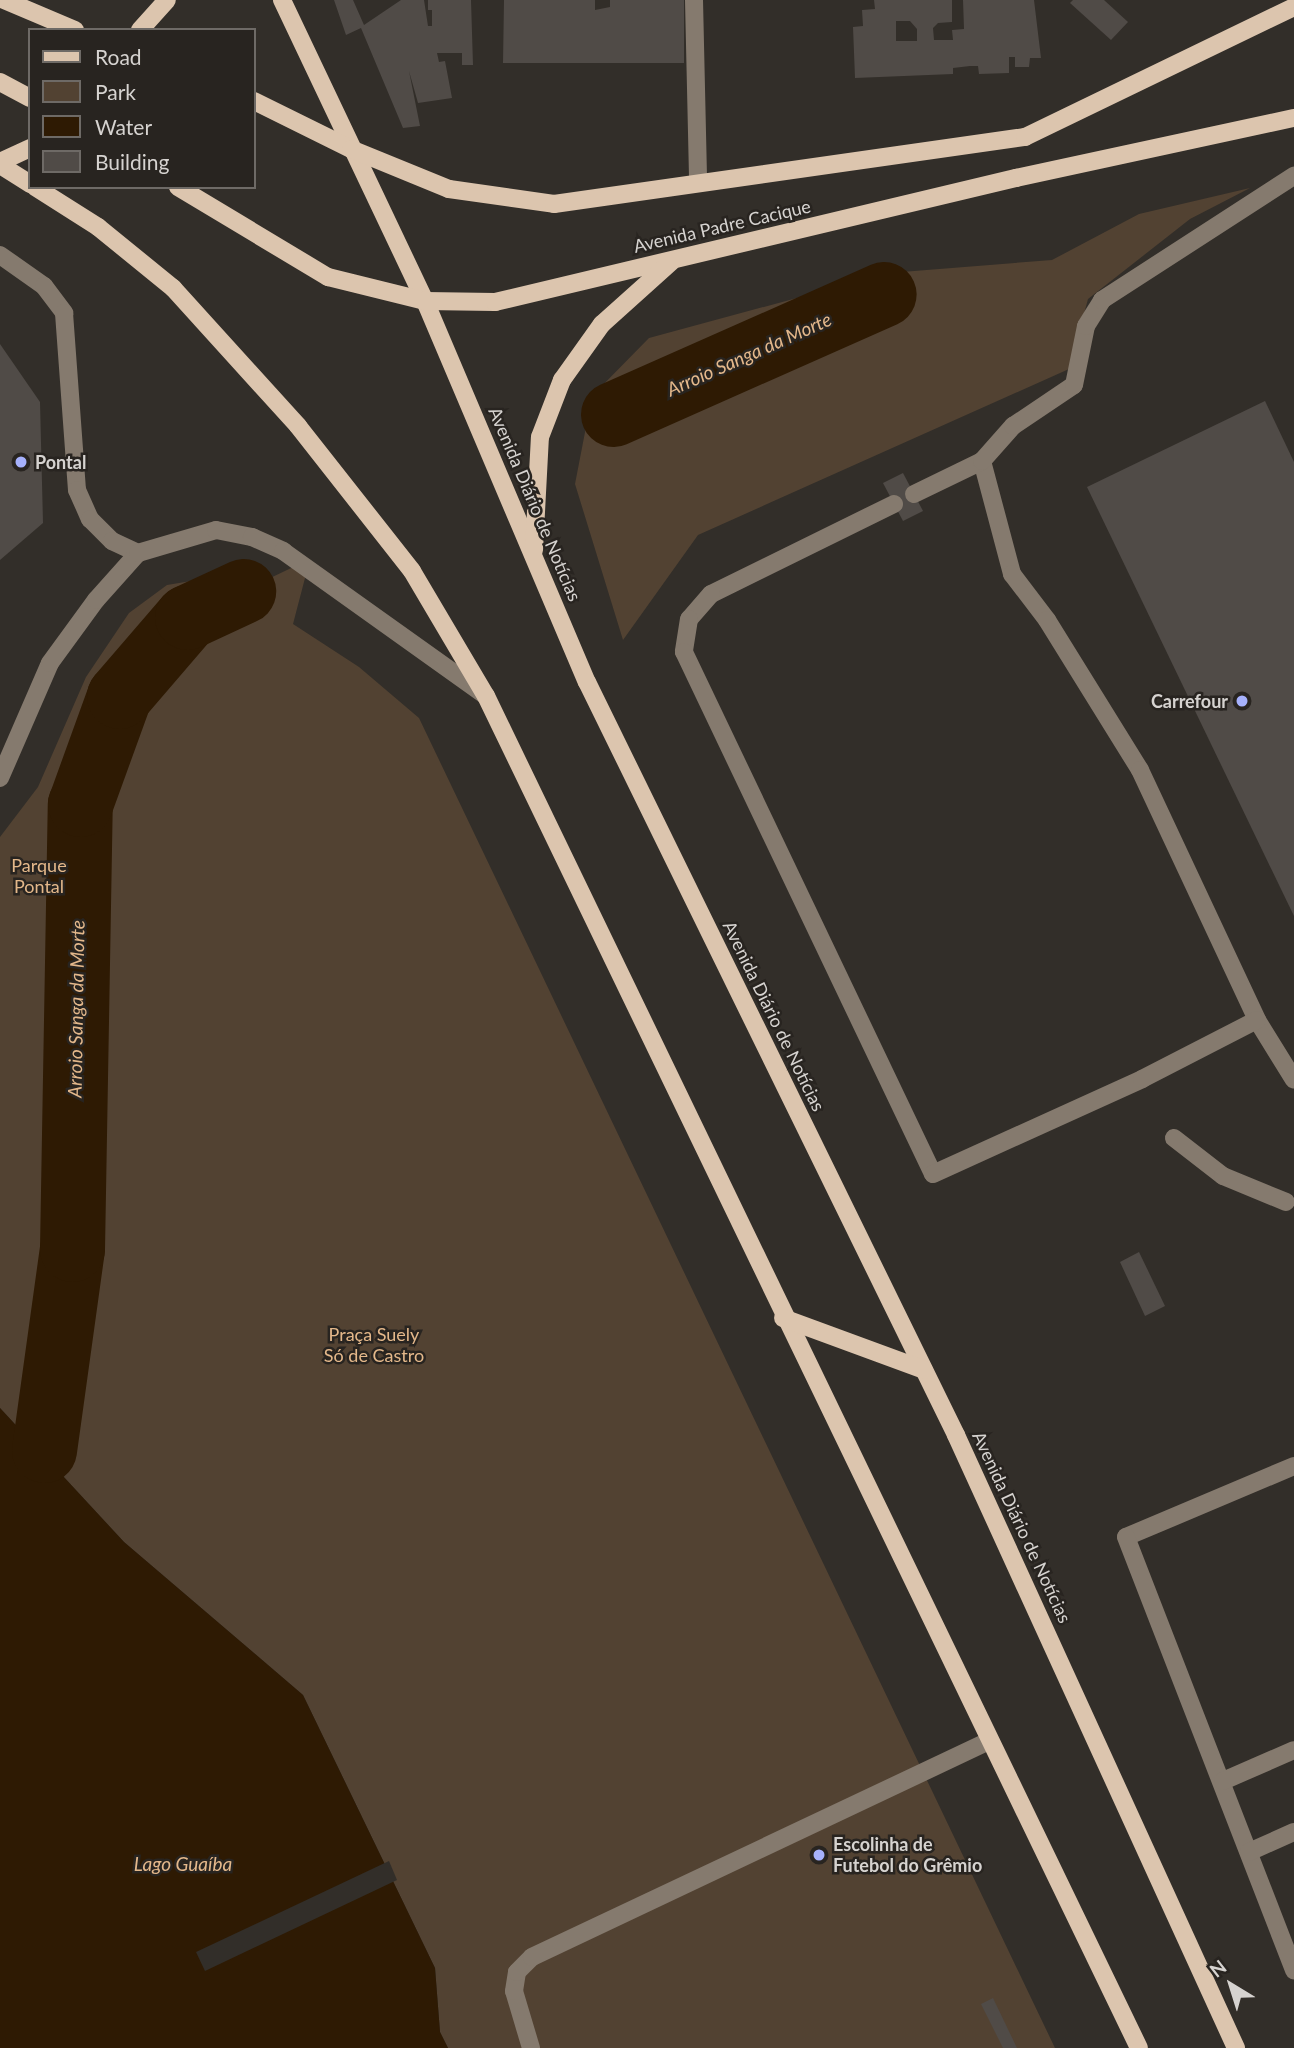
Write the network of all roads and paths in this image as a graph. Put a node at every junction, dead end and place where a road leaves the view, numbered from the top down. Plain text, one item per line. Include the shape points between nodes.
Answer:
1 (4, 0) edge
2 (167, 0) edge
3 (282, 0) edge
4 (694, 0) edge
5 (1294, 7) edge
6 (70, 28) edge
7 (142, 28) edge
8 (0, 82) edge
9 (28, 97) edge
10 (256, 102) edge
11 (1294, 118) edge
12 (28, 149) edge
13 (351, 149) junction
14 (0, 164) edge
15 (1294, 176) edge
16 (698, 181) junction
17 (28, 183) edge
18 (38, 189) edge
19 (181, 189) edge
20 (0, 254) edge
21 (674, 259) junction
22 (425, 301) junction
23 (982, 461) junction
24 (914, 494) dead end
25 (894, 504) dead end
26 (138, 553) junction
27 (533, 554) junction
28 (486, 696) junction
29 (0, 778) edge
30 (1257, 1020) junction
31 (1294, 1080) edge
32 (1174, 1138) dead end
33 (1286, 1202) dead end
34 (783, 1318) junction
35 (924, 1370) junction
36 (1294, 1466) edge
37 (989, 1741) junction
38 (1294, 1750) edge
39 (1223, 1780) junction
40 (1294, 1832) edge
41 (1249, 1852) junction
42 (1294, 1970) edge
43 (531, 2048) edge
44 (1139, 2048) edge
45 (1236, 2048) edge

1 - 6 main road
2 - 7 main road
3 - 13 main road, Avenida Diário de Notícias
4 - 16 street
5 - 16 main road via 1024,137
8 - 9 main road
10 - 13 main road
11 - 21 main road, Avenida Padre Cacique
12 - 14 main road
13 - 16 main road via 449,189 554,204
13 - 22 main road, Avenida Diário de Notícias
14 - 17 main road
15 - 23 street via 1102,300 1087,326 1074,385 1013,426
18 - 28 main road via 98,228 173,288 298,426 412,571
19 - 22 main road, Avenida Padre Cacique via 328,276
20 - 26 street via 44,286 64,313 77,490 90,519 112,541
21 - 22 main road, Avenida Padre Cacique via 495,302
21 - 27 main road via 602,324 562,380 540,437
22 - 27 main road, Avenida Diário de Notícias
23 - 24 street
23 - 30 street via 1012,574 1047,620 1140,771
25 - 30 street via 711,594 689,619 684,652 933,1174 1142,1079
26 - 28 street via 216,530 252,537 283,551
26 - 29 street via 50,663
27 - 35 main road, Avenida Diário de Notícias via 587,682
28 - 34 main road
30 - 31 street
32 - 33 street via 1223,1175
34 - 35 main road
34 - 37 main road
35 - 45 main road, Avenida Diário de Notícias
36 - 39 street via 1126,1536
37 - 43 street via 532,1957 517,1972 514,1991
37 - 44 main road
38 - 39 street
39 - 41 street
40 - 41 street
41 - 42 street via 1273,1926

